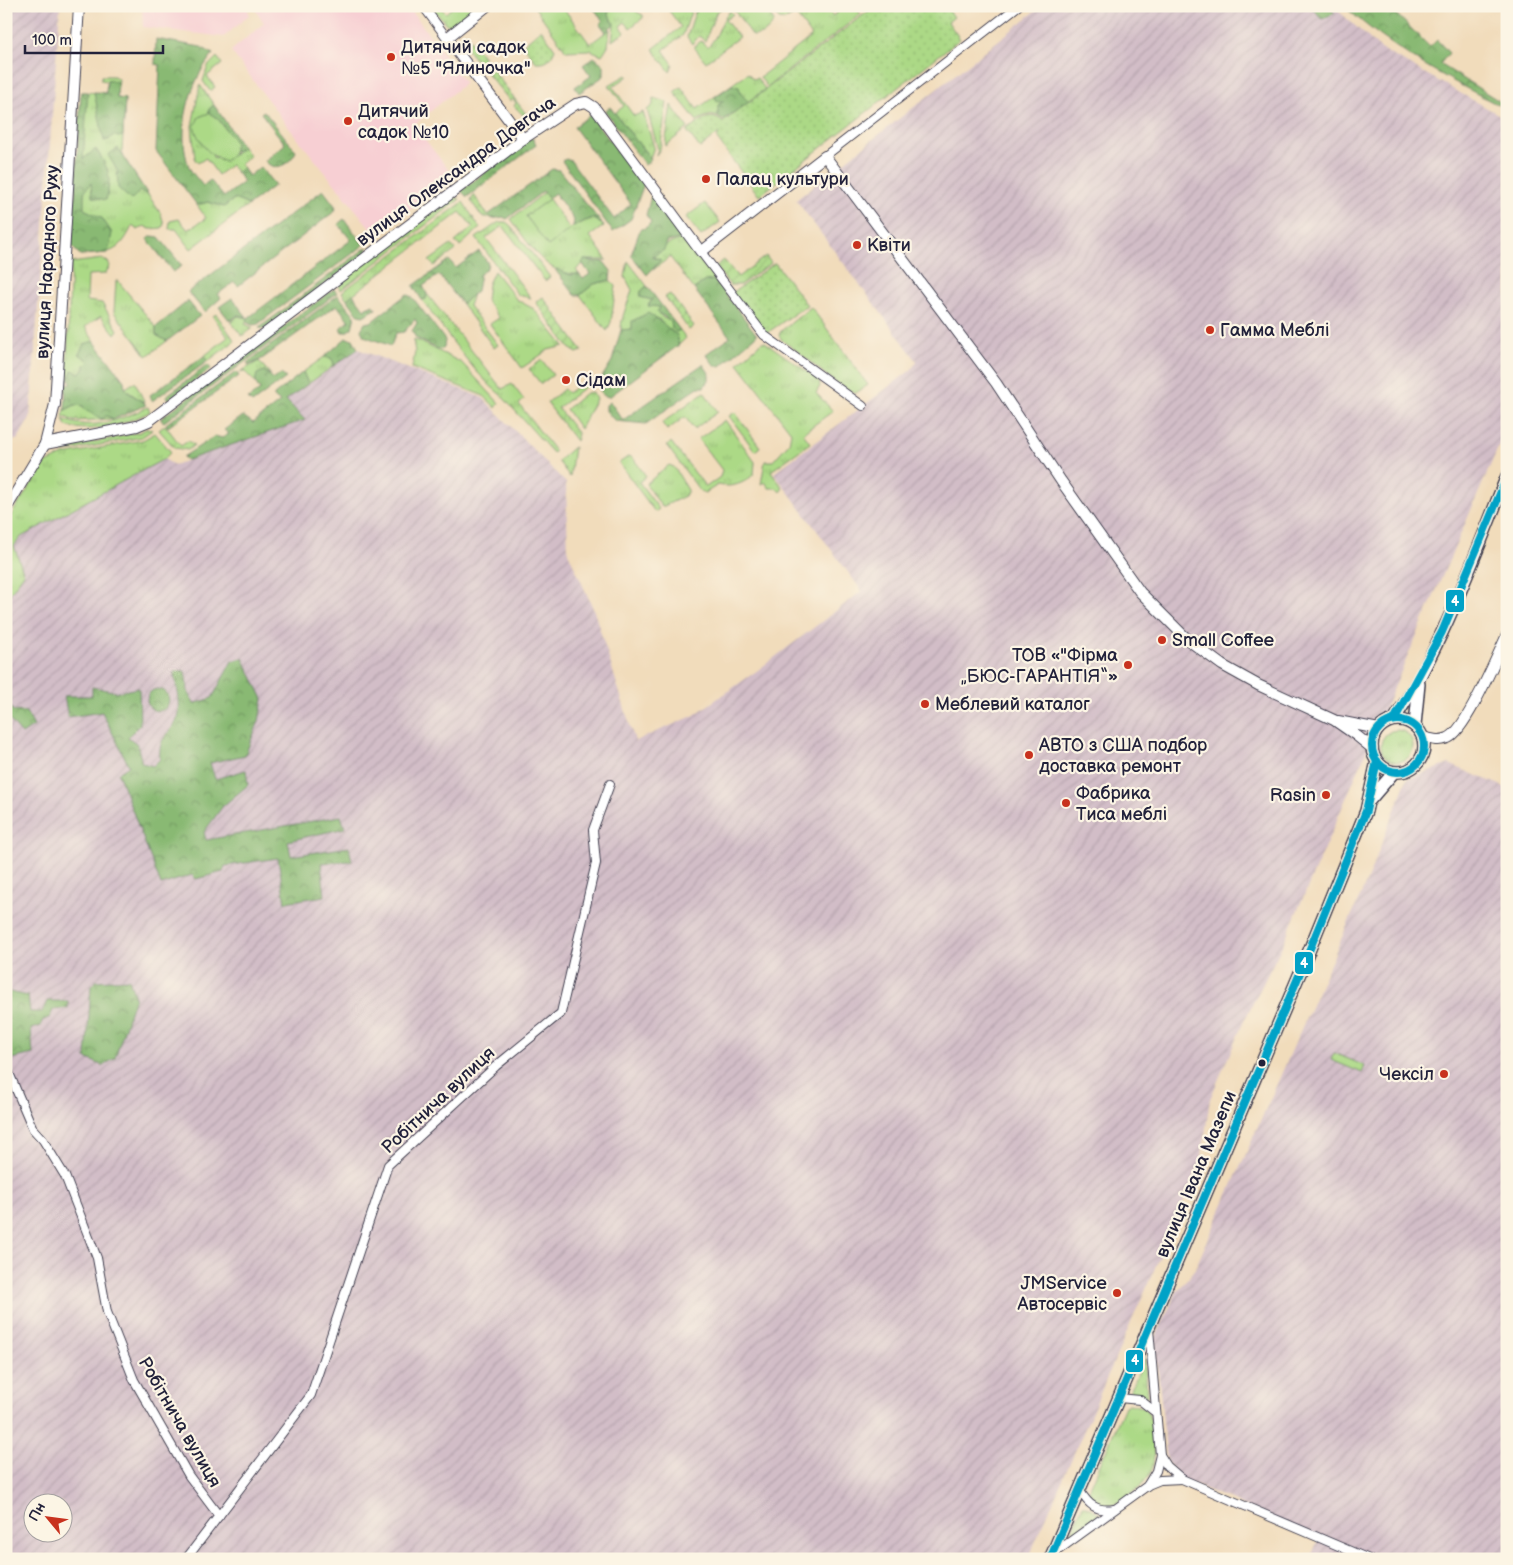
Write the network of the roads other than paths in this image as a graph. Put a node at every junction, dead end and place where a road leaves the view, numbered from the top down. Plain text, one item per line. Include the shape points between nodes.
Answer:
1 (78, 6) edge
2 (422, 6) edge
3 (487, 6) edge
4 (1018, 6) edge
5 (447, 38) junction
6 (523, 139) junction
7 (825, 156) junction
8 (701, 252) junction
9 (863, 406) dead end
10 (45, 444) junction
11 (1507, 476) edge
12 (6, 509) edge
13 (1507, 635) edge
14 (1420, 679) junction
15 (1334, 720) junction
16 (1394, 720) junction
17 (1415, 725) junction
18 (1379, 728) junction
19 (1422, 736) junction
20 (1373, 750) junction
21 (1377, 761) junction
22 (1394, 772) junction
23 (610, 784) dead end
24 (1369, 802) junction
25 (6, 1066) edge
26 (1149, 1328) junction
27 (1119, 1398) junction
28 (1154, 1410) junction
29 (1160, 1455) junction
30 (1182, 1479) junction
31 (1147, 1486) junction
32 (1080, 1491) junction
33 (1118, 1508) junction
34 (219, 1516) junction
35 (1051, 1557) edge
36 (186, 1559) edge
37 (1369, 1559) edge

1 - 10 street, вулиця Народного Руху via 55,404
2 - 5 street
3 - 5 street
4 - 7 street
5 - 6 street
6 - 8 street, вулиця Олександра Довгача via 576,104 586,102 594,106
6 - 10 street, вулиця Олександра Довгача via 149,421
7 - 8 street
7 - 15 street via 996,383 1140,592 1188,640 1222,664 1258,685
8 - 9 street, вулиця Олександра Довгача via 764,335
10 - 12 street, вулиця Народного Руху
11 - 14 main road
13 - 19 street via 1462,726 1448,738 1432,740
14 - 16 main road
14 - 17 main road
15 - 18 street
15 - 20 street
16 - 17 main road via 1406,720
16 - 18 main road
17 - 19 main road
18 - 20 main road via 1373,738
19 - 22 main road, вулиця Івана Мазепи via 1423,751 1417,763 1409,769
20 - 21 main road
21 - 22 main road
21 - 24 main road, вулиця Івана Мазепи
22 - 24 main road, вулиця Івана Мазепи
23 - 34 street, Робітнича вулиця via 593,830 596,863 562,1012 496,1066 388,1165 311,1395
24 - 26 main road, вулиця Івана Мазепи via 1300,974
25 - 34 street, Робітнича вулиця via 33,1129 65,1176 97,1258 107,1312 134,1380 189,1476
26 - 27 main road, вулиця Івана Мазепи
26 - 28 street
27 - 28 street via 1140,1400
27 - 32 main road, вулиця Івана Мазепи
28 - 29 street
29 - 30 street
29 - 31 street
30 - 31 street via 1160,1480
30 - 37 street
31 - 33 street
32 - 33 street via 1096,1508
32 - 35 main road, вулиця Івана Мазепи
33 - 35 street
34 - 36 street, Робітнича вулиця

